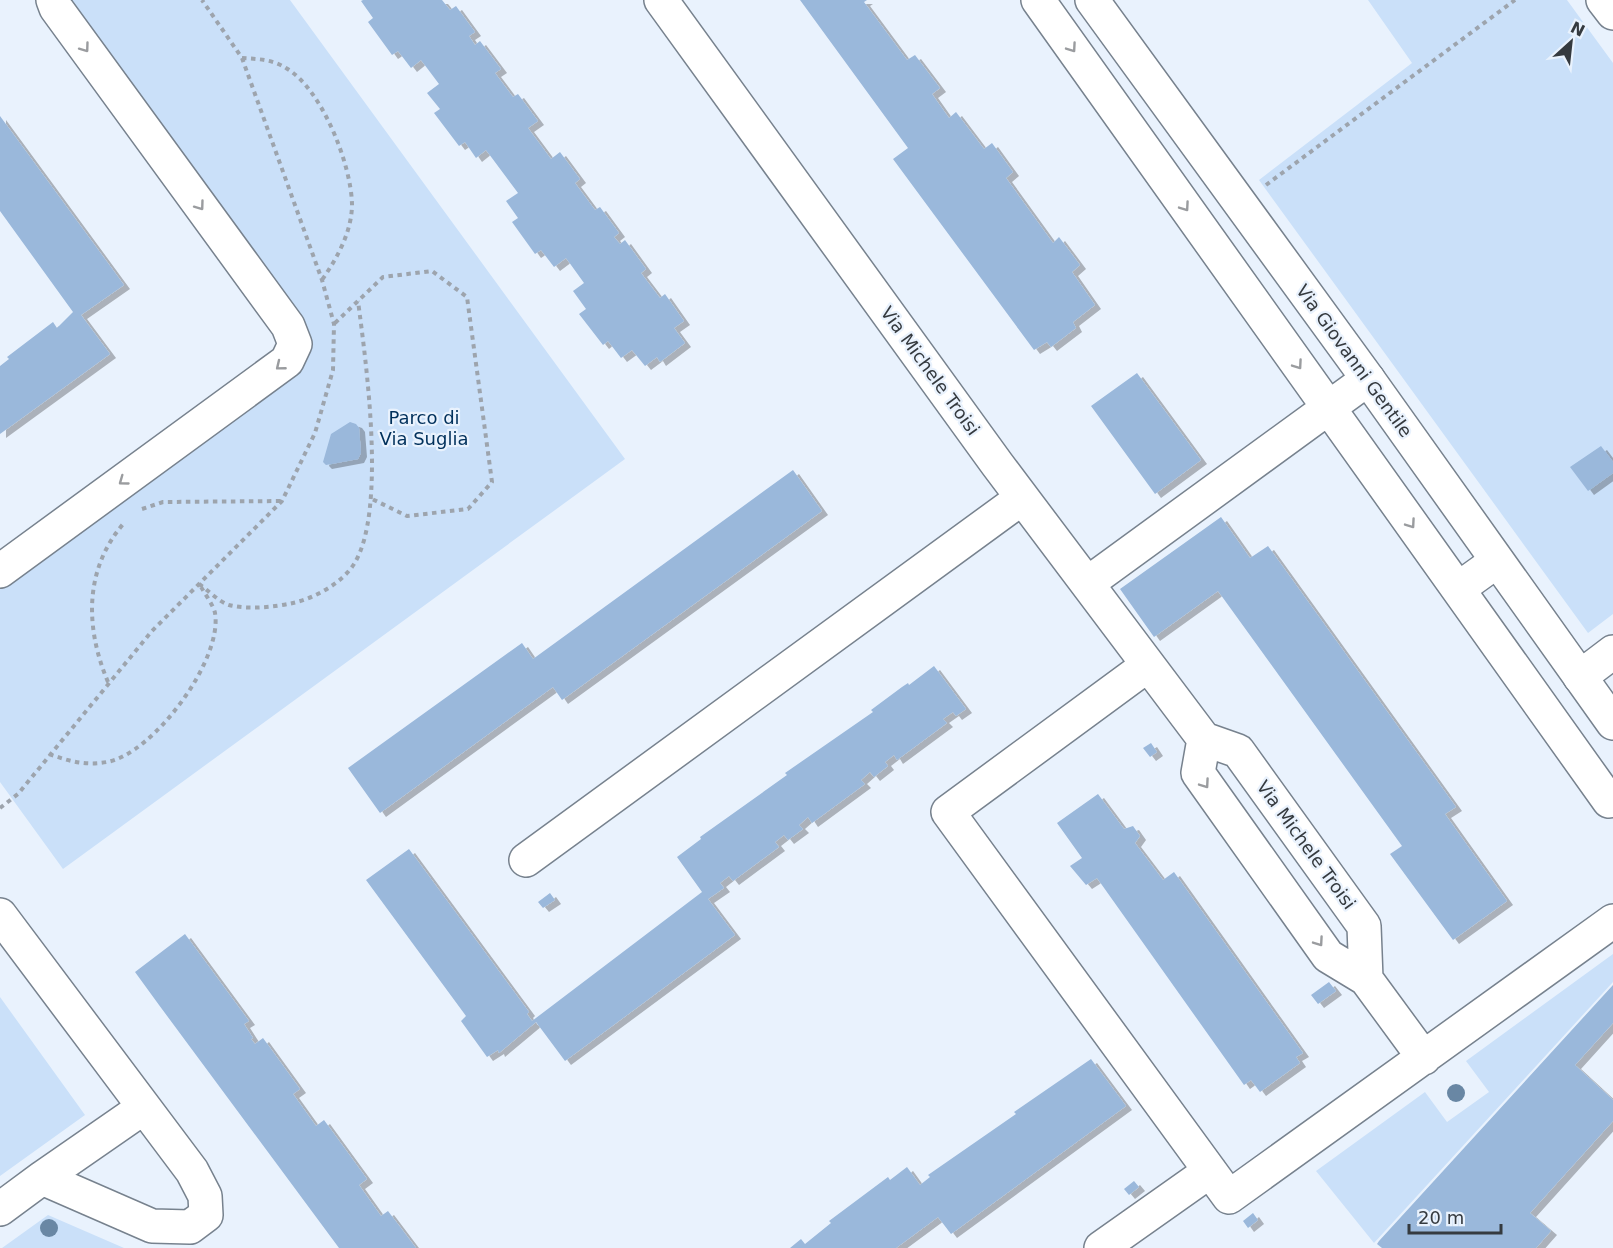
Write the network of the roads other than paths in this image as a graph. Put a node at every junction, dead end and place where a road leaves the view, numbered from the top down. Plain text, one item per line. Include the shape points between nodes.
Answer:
1 (53, 0) edge
2 (661, 0) edge
3 (1038, 0) edge
4 (1092, 0) edge
5 (1603, 0) edge
6 (1613, 13) edge
7 (1368, 379) junction
8 (1328, 408) junction
9 (1022, 498) junction
10 (1497, 561) junction
11 (0, 570) edge
12 (1088, 583) junction
13 (1458, 589) junction
14 (1613, 652) edge
15 (1148, 665) junction
16 (1580, 677) junction
17 (1613, 723) edge
18 (1204, 739) junction
19 (1611, 800) edge
20 (526, 860) dead end
21 (0, 915) edge
22 (1613, 921) edge
23 (1366, 979) junction
24 (1424, 1058) junction
25 (143, 1108) junction
26 (1210, 1171) junction
27 (42, 1178) junction
28 (0, 1209) edge
29 (1101, 1248) edge

1 -> 11 street via 288,326 295,344 287,361
2 - 9 street, Via Michele Troisi
3 -> 8 street
4 - 7 street, Via Giovanni Gentile
5 - 6 street
7 - 8 street
7 - 10 street, Via Giovanni Gentile
8 - 12 street
8 -> 13 street
9 - 12 street, Via Michele Troisi
9 - 20 street
10 - 13 street
10 - 16 street, Via Giovanni Gentile
12 - 15 street, Via Michele Troisi
13 - 19 street
14 - 16 street
15 - 18 street, Via Michele Troisi
15 - 26 street via 948,812
16 - 17 street, Via Giovanni Gentile
18 -> 23 street via 1198,773 1328,956
18 - 23 street, Via Michele Troisi via 1238,751 1364,926
21 - 25 street
22 - 24 street
23 - 24 street
24 - 26 street via 1229,1197
25 - 27 street
25 - 27 street via 192,1171 205,1196 206,1215 190,1227 152,1226
26 - 29 street
27 - 28 street

